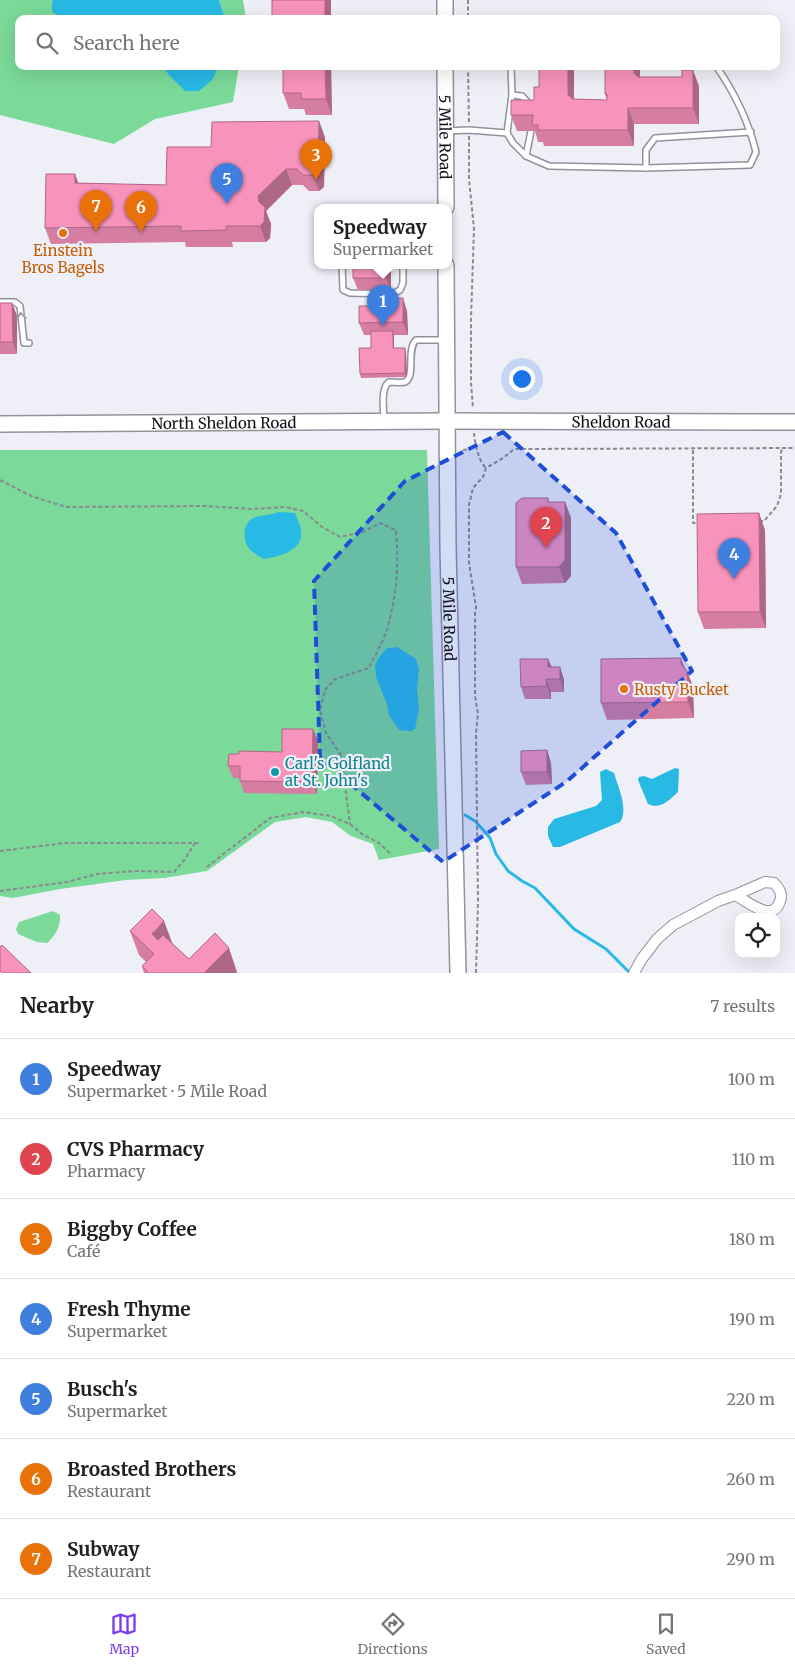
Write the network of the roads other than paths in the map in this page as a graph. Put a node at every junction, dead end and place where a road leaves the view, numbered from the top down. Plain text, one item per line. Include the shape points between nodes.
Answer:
1 (445, 0) edge
2 (445, 15) edge
3 (445, 70) edge
4 (511, 70) edge
5 (719, 70) edge
6 (512, 96) junction
7 (530, 110) edge
8 (446, 130) junction
9 (530, 131) edge
10 (751, 132) junction
11 (507, 133) junction
12 (526, 156) junction
13 (646, 168) junction
14 (446, 204) edge
15 (342, 269) edge
16 (403, 269) edge
17 (446, 269) edge
18 (0, 302) edge
19 (446, 340) junction
20 (29, 343) dead end
21 (447, 421) junction
22 (384, 422) junction
23 (795, 422) edge
24 (0, 424) edge
25 (735, 895) dead end
26 (458, 973) edge
27 (634, 973) edge

1 - 2 street
3 - 8 street, 5 Mile Road
4 - 6 lane
5 - 10 lane via 732,90
6 - 7 lane via 522,96 529,103
6 - 11 lane
8 - 11 lane
8 - 14 street, 5 Mile Road
9 - 12 lane
10 - 13 lane via 655,138 646,150
10 - 13 lane via 756,152 750,165
11 - 12 lane
12 - 13 lane via 549,166
15 - 16 lane via 343,290 394,294 403,283
17 - 19 street, 5 Mile Road
20 -> 18 lane via 24,342 20,306 15,302
19 - 21 street, 5 Mile Road
19 - 22 lane via 416,340 413,343 408,380 386,385
21 - 22 street, North Sheldon Road
21 - 23 street, Sheldon Road
21 - 26 street, 5 Mile Road
22 - 24 street, North Sheldon Road
25 - 27 street via 718,900 656,938

